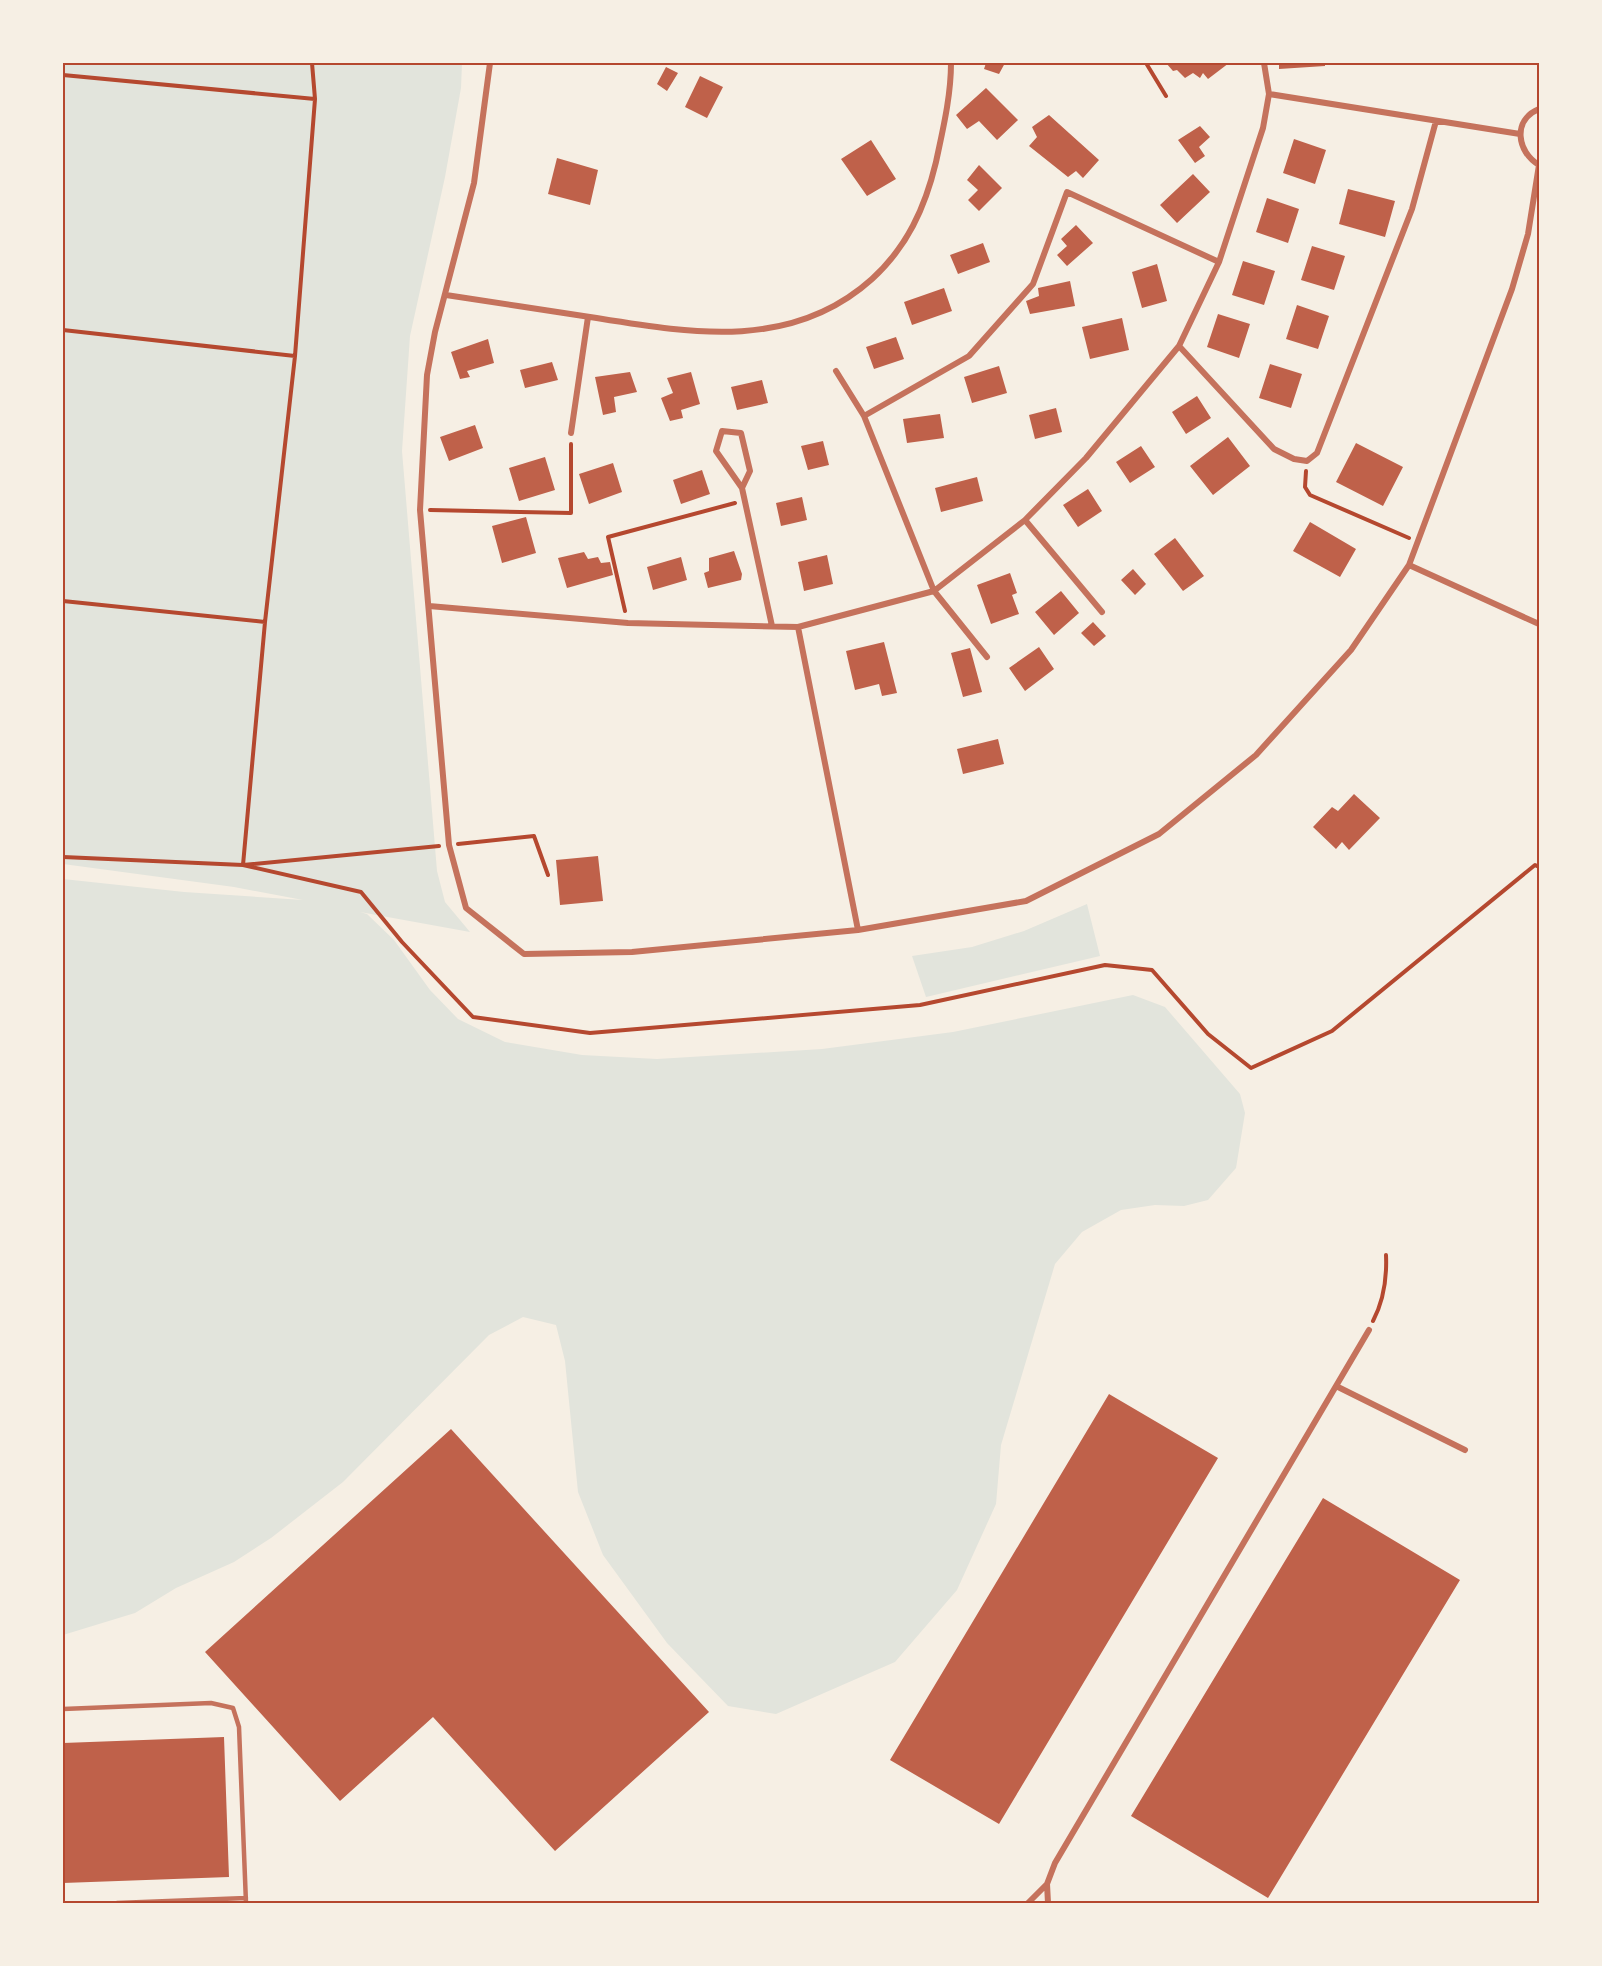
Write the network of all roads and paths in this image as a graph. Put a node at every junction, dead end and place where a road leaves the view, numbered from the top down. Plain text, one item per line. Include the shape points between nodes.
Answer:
1 (312, 63) edge
2 (490, 63) edge
3 (951, 63) edge
4 (1146, 63) edge
5 (1264, 63) edge
6 (63, 75) edge
7 (1269, 94) junction
8 (1166, 96) dead end
9 (315, 99) junction
10 (1539, 109) edge
11 (1436, 121) junction
12 (1520, 134) junction
13 (1539, 165) edge
14 (1219, 262) junction
15 (446, 295) junction
16 (588, 317) junction
17 (63, 330) edge
18 (1179, 346) junction
19 (295, 356) junction
20 (836, 371) dead end
21 (864, 416) junction
22 (571, 433) joint
23 (1307, 461) junction
24 (741, 488) junction
25 (744, 501) junction
26 (420, 510) junction
27 (1025, 520) junction
28 (1418, 542) junction
29 (1409, 565) junction
30 (934, 591) junction
31 (63, 601) edge
32 (429, 606) junction
33 (1102, 612) dead end
34 (265, 622) junction
35 (628, 624) junction
36 (1539, 624) edge
37 (772, 626) junction
38 (798, 627) junction
39 (987, 657) dead end
40 (449, 845) junction
41 (63, 857) edge
42 (243, 865) junction
43 (1539, 867) edge
44 (548, 875) dead end
45 (858, 930) junction
46 (1386, 1256) dead end
47 (1369, 1330) joint
48 (1336, 1386) junction
49 (1465, 1450) dead end
50 (63, 1710) edge
51 (1047, 1884) junction
52 (246, 1900) edge
53 (117, 1903) edge
54 (1028, 1903) edge
55 (1048, 1903) edge

1 - 9 path
2 - 15 street via 474,183
3 - 16 street via 943,131 929,191 917,220 887,266 857,292 796,324 762,330 695,331
4 - 8 path
5 - 7 street
6 - 9 path
7 - 11 street
7 - 14 street via 1263,128
9 - 19 path
10 - 12 street via 1527,117
11 - 12 street
11 - 23 street via 1412,209 1317,453
12 - 13 street via 1524,152
13 - 28 street via 1528,234 1512,289
14 - 18 street
14 - 21 street via 1067,192 1033,284 969,356
15 - 16 street
15 - 26 street via 427,375
16 - 22 street
17 - 19 path
18 - 23 street via 1274,449
18 - 27 street via 1086,458
19 - 34 path
20 - 21 street
21 - 30 street
22 - 26 path via 571,513
23 - 28 path via 1305,487 1310,495
24 - 24 street via 750,471 741,434 722,431 716,451
24 - 25 street
25 - 35 path via 608,537
25 - 37 street
26 - 32 street
27 - 30 street
27 - 33 street
28 - 29 street
29 - 36 street
29 - 45 street via 1351,650 1256,755 1159,834 1026,901
30 - 38 street
30 - 39 street
31 - 34 path
32 - 35 street
32 - 40 street
34 - 42 path
35 - 37 street
37 - 38 street
38 - 45 street
40 - 42 path
40 - 44 path via 534,836
40 - 45 street via 466,908 524,954 632,952
41 - 42 path
42 - 43 path via 361,892 473,1017 590,1033 920,1005 1105,965 1152,970 1208,1034 1251,1068 1332,1031 1535,864
46 - 47 path via 1380,1308
47 - 48 street
48 - 49 street
48 - 51 street via 1054,1863
50 - 52 lane via 211,1703 233,1708 239,1727
51 - 54 street
51 - 55 street
52 - 53 lane

